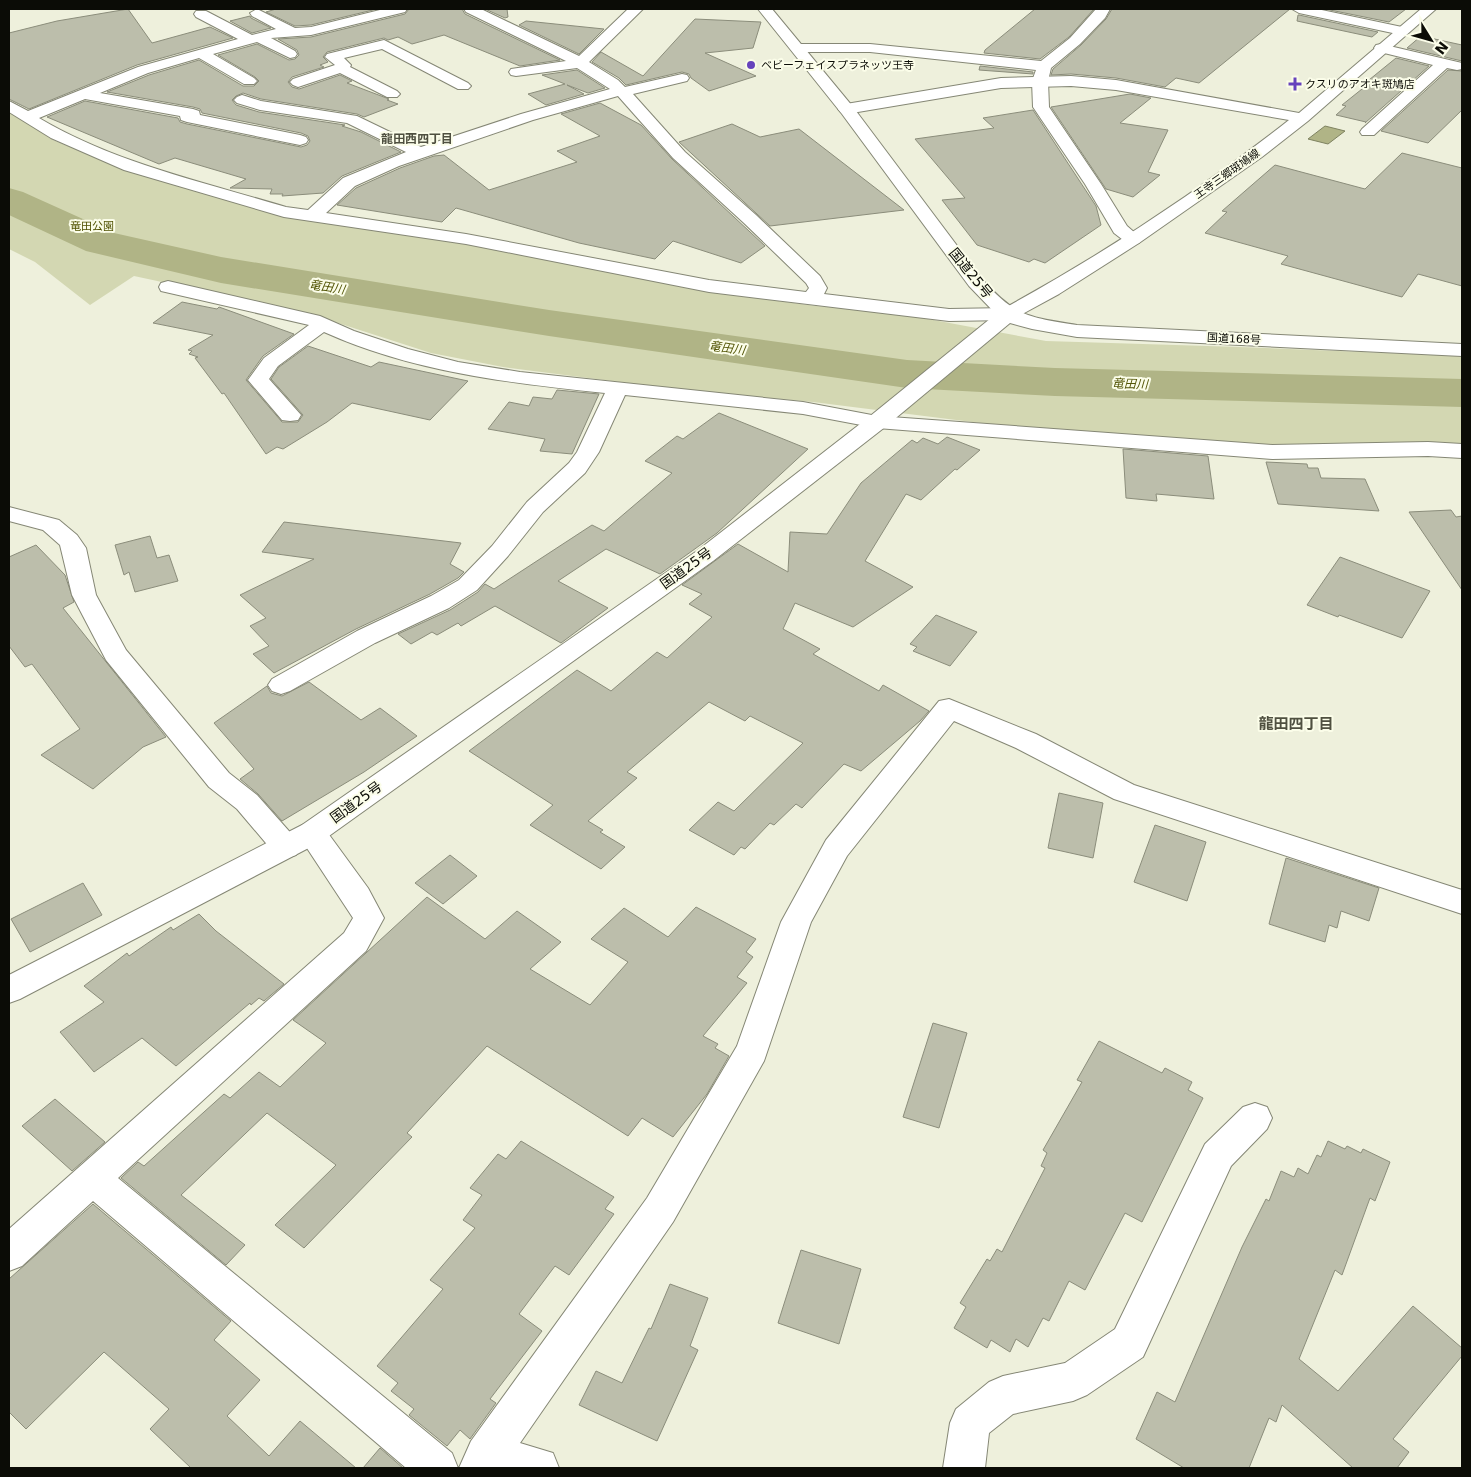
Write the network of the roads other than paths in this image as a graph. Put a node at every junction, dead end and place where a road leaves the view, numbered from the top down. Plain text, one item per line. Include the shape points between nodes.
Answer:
1 (400, 9) edge
2 (471, 9) edge
3 (636, 9) edge
4 (765, 9) edge
5 (1103, 9) edge
6 (1299, 9) edge
7 (1429, 9) edge
8 (257, 13) dead end
9 (201, 14) dead end
10 (355, 20) junction
11 (322, 29) junction
12 (1402, 31) junction
13 (292, 32) junction
14 (376, 32) dead end
15 (254, 38) junction
16 (799, 48) junction
17 (1381, 48) junction
18 (361, 50) junction
19 (201, 53) junction
20 (290, 54) dead end
21 (580, 63) junction
22 (1444, 63) junction
23 (1044, 66) junction
24 (1462, 67) edge
25 (341, 68) junction
26 (516, 72) dead end
27 (682, 78) dead end
28 (249, 81) dead end
29 (1040, 81) junction
30 (298, 82) dead end
31 (463, 86) dead end
32 (621, 91) junction
33 (82, 94) junction
34 (392, 94) dead end
35 (242, 100) dead end
36 (9, 106) edge
37 (846, 109) junction
38 (27, 117) junction
39 (1302, 118) junction
40 (1368, 132) dead end
41 (300, 140) dead end
42 (420, 153) junction
43 (312, 216) junction
44 (1133, 239) junction
45 (168, 287) dead end
46 (812, 299) junction
47 (1008, 314) junction
48 (323, 324) junction
49 (1462, 350) edge
50 (618, 388) junction
51 (290, 415) dead end
52 (877, 422) junction
53 (1462, 451) edge
54 (9, 514) edge
55 (281, 685) dead end
56 (299, 840) junction
57 (1462, 902) edge
58 (9, 990) edge
59 (1255, 1118) dead end
60 (92, 1178) junction
61 (9, 1253) edge
62 (483, 1462) edge
63 (437, 1468) edge
64 (538, 1468) edge
65 (964, 1468) edge

1 - 10 main road
2 - 21 main road via 507,20
3 - 21 main road
4 - 16 main road, 国道25号
5 - 23 main road via 1075,41
6 - 12 main road
7 - 12 main road, 王寺三郷斑鳩線
8 - 13 main road
9 - 15 main road
10 - 11 main road
10 - 14 main road
11 - 13 main road
11 - 18 main road
12 - 17 main road, 王寺三郷斑鳩線
13 - 15 main road
15 - 19 main road
15 - 20 main road
16 - 23 main road via 870,48
16 - 37 main road, 国道25号
17 - 22 main road
17 - 39 main road, 王寺三郷斑鳩線
18 - 25 main road via 332,58 344,65
18 - 31 main road via 384,44
19 - 28 main road
19 - 33 main road via 143,70
21 - 26 main road
21 - 32 main road
22 - 24 main road
22 - 40 main road
23 - 29 main road
25 - 30 main road
25 - 34 main road
27 - 32 main road
29 - 37 main road via 1001,83
29 - 39 main road via 1116,85
29 - 44 main road via 1041,108 1120,229
32 - 42 main road via 536,114
32 - 46 main road via 680,155 813,280 818,288
33 - 38 main road
33 - 41 main road via 193,114 187,117
35 - 42 main road via 351,119
36 - 38 main road
37 - 47 main road, 国道25号 via 982,290
38 - 43 main road via 57,135 130,166 284,212
39 - 44 main road, 王寺三郷斑鳩線
42 - 43 main road via 349,182
43 - 46 main road via 466,239 709,286
44 - 47 main road, 王寺三郷斑鳩線
45 - 48 main road
46 - 47 main road via 949,315
47 - 49 main road, 国道168号 via 1035,324 1078,331
47 - 52 main road, 国道25号
48 - 50 main road via 401,353 457,368
48 - 51 main road via 270,362 258,380
50 - 52 main road via 803,408
50 - 55 main road via 577,468 535,507 468,585 440,602 366,636
52 - 53 main road via 1272,452
52 - 56 main road, 国道25号 via 705,556
54 - 56 main road via 51,525 69,540 74,548 84,595 115,654 219,780
56 - 58 main road, 国道25号
56 - 60 main road via 357,896 369,918 355,942
57 - 62 main road via 1124,792 1026,741 949,708 836,848 796,922 752,1051 660,1210
59 - 65 main road via 1218,1155 1129,1343 1073,1381 1003,1396 970,1423
60 - 61 main road
60 - 63 main road
62 - 64 main road

